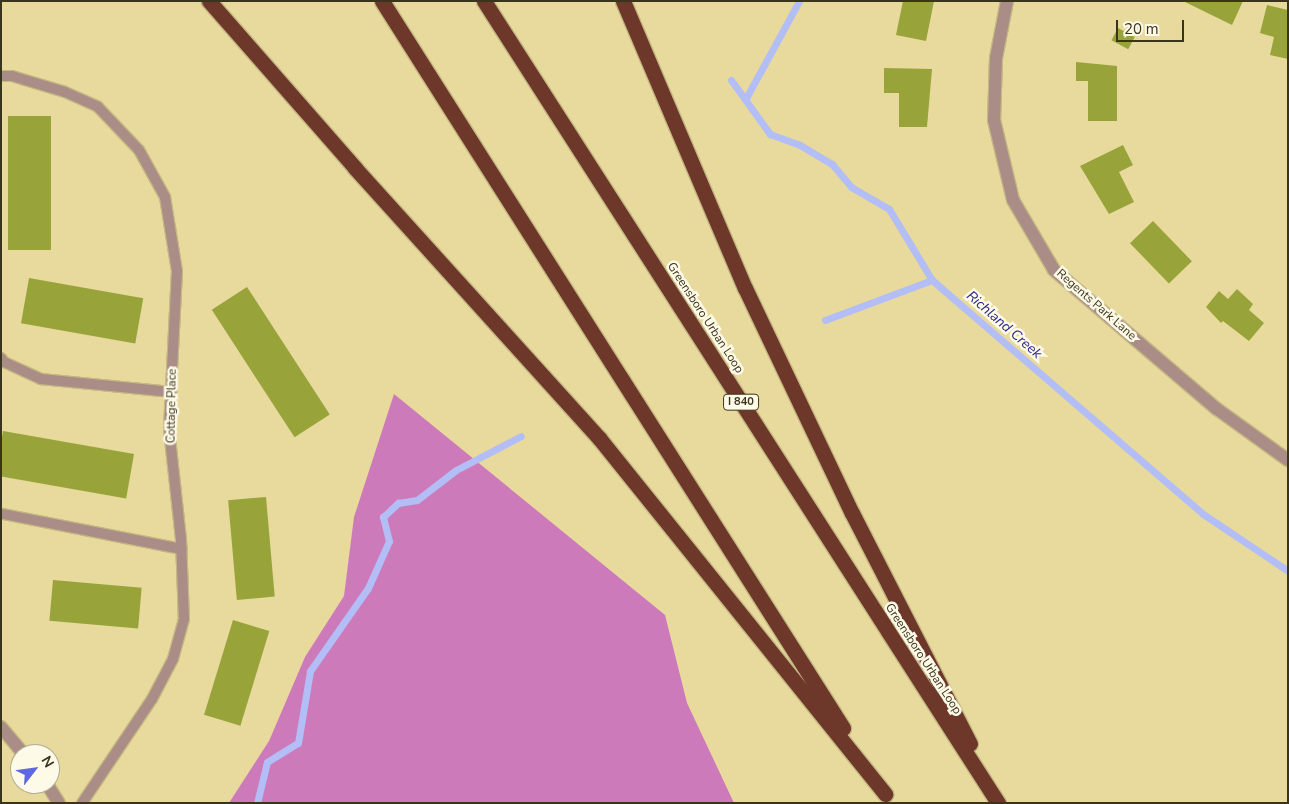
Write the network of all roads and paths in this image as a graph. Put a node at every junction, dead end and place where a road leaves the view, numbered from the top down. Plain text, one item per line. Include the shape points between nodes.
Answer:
1 (210, 1) edge
2 (382, 1) edge
3 (484, 1) edge
4 (623, 1) edge
5 (1007, 1) edge
6 (1, 76) edge
7 (1, 358) edge
8 (171, 392) junction
9 (1288, 460) edge
10 (3, 514) dead end
11 (182, 549) junction
12 (1, 727) edge
13 (15, 744) edge
14 (887, 798) edge
15 (82, 803) edge
16 (999, 803) edge

1 - 14 highway via 355,168 599,438
2 - 14 highway
3 - 16 highway, Greensboro Urban Loop / I 840
4 - 16 highway via 757,312 852,514
5 - 9 street, Regents Park Lane via 996,58 994,120 1013,200 1054,270 1216,409
6 - 8 lane, Cottage Place via 12,76 65,92 98,107 138,150 165,198 177,271
7 - 8 lane via 41,380
8 - 11 lane, Cottage Place via 169,430
10 - 11 lane
11 - 15 lane, Cottage Place via 184,619 173,659 152,699
12 - 13 street

